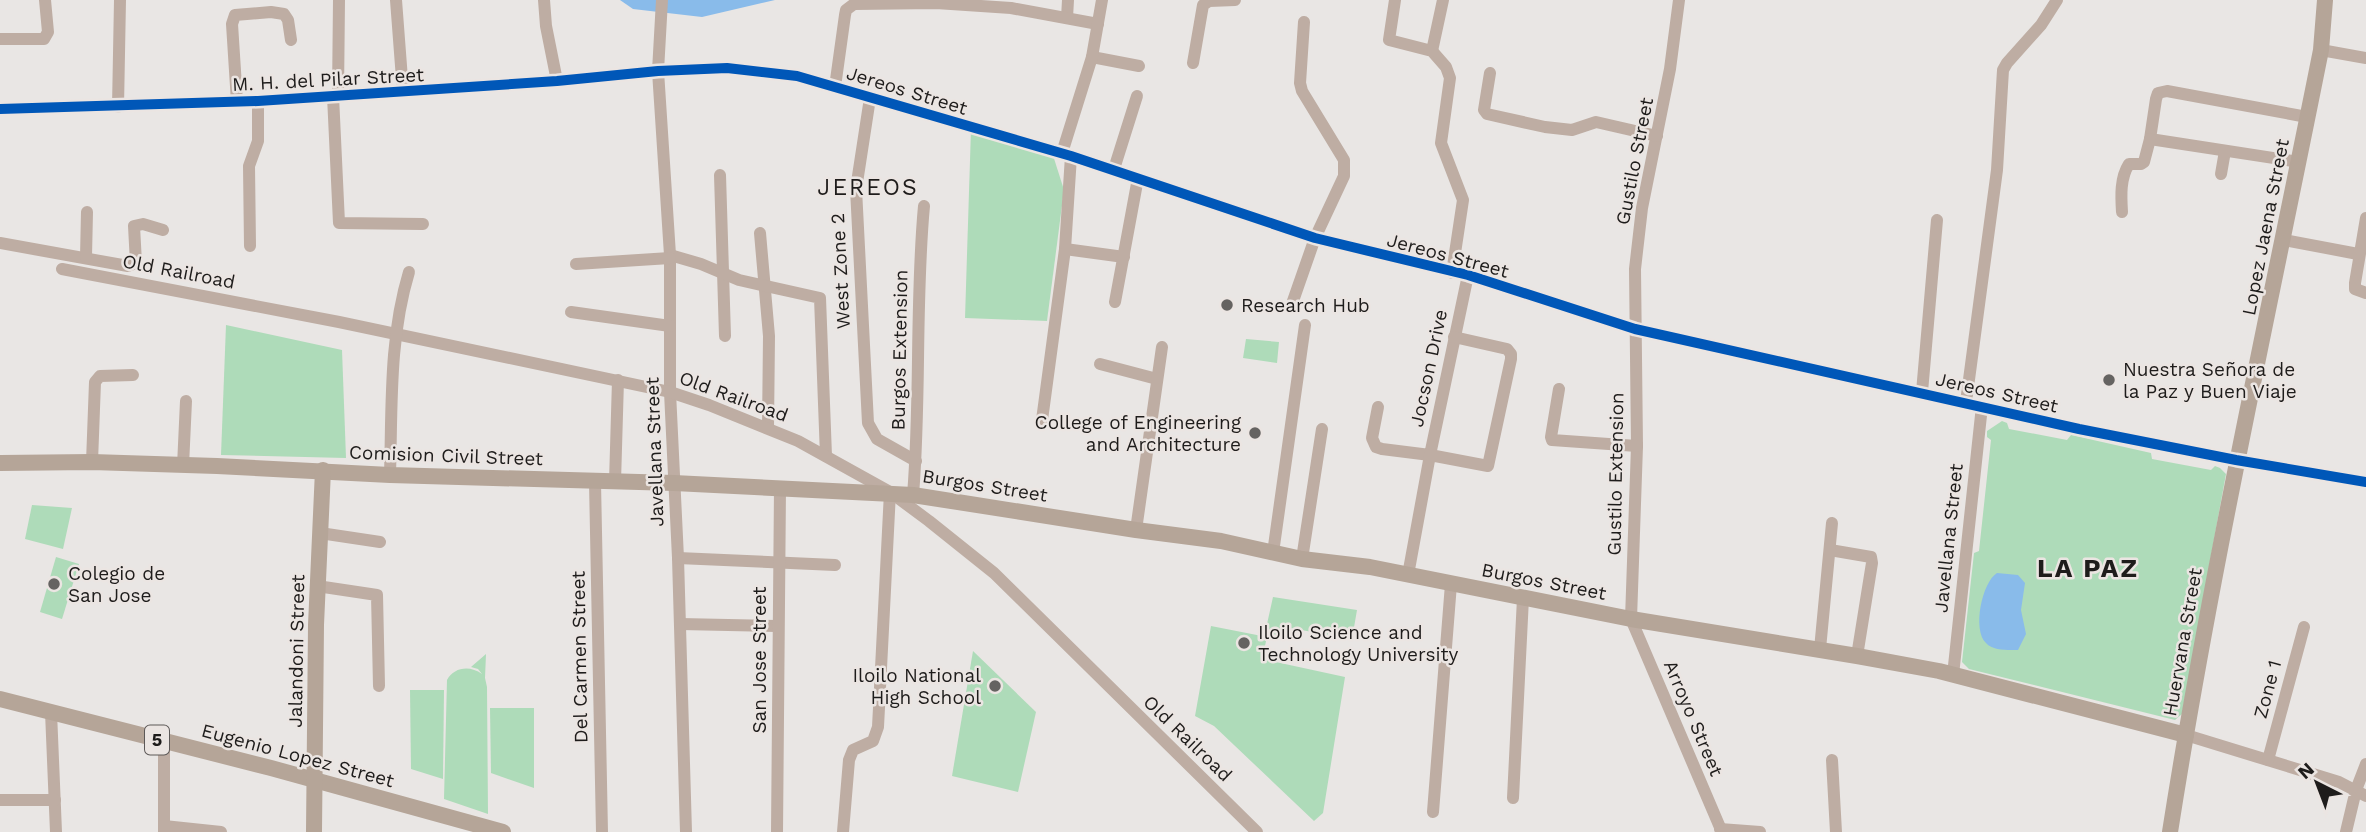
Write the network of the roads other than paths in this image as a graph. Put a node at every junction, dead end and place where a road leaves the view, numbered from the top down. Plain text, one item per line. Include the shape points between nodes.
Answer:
1 (45, 0) edge
2 (120, 0) edge
3 (339, 0) edge
4 (396, 0) edge
5 (544, 0) edge
6 (662, 0) edge
7 (1068, 0) edge
8 (1102, 0) edge
9 (1235, 0) edge
10 (1395, 0) edge
11 (1443, 0) edge
12 (1679, 0) edge
13 (2057, 0) edge
14 (2325, 0) edge
15 (1011, 4) edge
16 (1067, 18) junction
17 (1304, 22) dead end
18 (1098, 24) junction
19 (0, 39) edge
20 (291, 40) dead end
21 (2321, 50) junction
22 (1432, 51) junction
23 (1092, 57) junction
24 (2366, 58) edge
25 (1194, 64) dead end
26 (1139, 66) dead end
27 (658, 71) junction
28 (1490, 73) dead end
29 (557, 81) junction
30 (835, 87) junction
31 (403, 92) junction
32 (336, 96) junction
33 (1137, 96) dead end
34 (870, 98) junction
35 (258, 101) junction
36 (237, 102) junction
37 (118, 107) junction
38 (0, 109) edge
39 (2307, 117) junction
40 (1657, 136) junction
41 (2150, 139) junction
42 (2225, 150) junction
43 (1067, 154) junction
44 (2299, 162) junction
45 (1114, 169) junction
46 (2221, 174) dead end
47 (720, 175) dead end
48 (1138, 178) junction
49 (924, 206) dead end
50 (87, 212) dead end
51 (2122, 212) dead end
52 (2366, 218) edge
53 (1937, 220) dead end
54 (423, 224) dead end
55 (163, 230) dead end
56 (760, 233) dead end
57 (1315, 238) junction
58 (2284, 240) junction
59 (0, 243) edge
60 (250, 246) dead end
61 (1065, 248) junction
62 (2358, 254) junction
63 (86, 257) junction
64 (670, 257) junction
65 (1124, 257) junction
66 (576, 264) dead end
67 (62, 269) dead end
68 (409, 272) dead end
69 (1452, 273) junction
70 (725, 275) junction
71 (1468, 275) junction
72 (765, 286) junction
73 (2366, 293) edge
74 (1293, 301) dead end
75 (1115, 303) dead end
76 (571, 312) dead end
77 (1305, 325) dead end
78 (670, 326) junction
79 (1634, 329) junction
80 (396, 334) junction
81 (725, 336) dead end
82 (1454, 337) junction
83 (1162, 347) dead end
84 (1100, 364) dead end
85 (133, 375) dead end
86 (1157, 379) junction
87 (618, 380) junction
88 (1559, 389) dead end
89 (670, 392) junction
90 (1922, 392) junction
91 (186, 401) dead end
92 (1966, 402) junction
93 (1982, 405) junction
94 (1378, 407) dead end
95 (1042, 420) dead end
96 (768, 427) junction
97 (1322, 429) dead end
98 (1637, 446) junction
99 (1430, 455) junction
100 (826, 456) junction
101 (2236, 460) junction
102 (916, 461) junction
103 (92, 462) junction
104 (0, 463) edge
105 (183, 466) junction
106 (323, 470) junction
107 (390, 475) junction
108 (595, 482) junction
109 (615, 482) junction
110 (2366, 482) edge
111 (674, 483) junction
112 (780, 488) junction
113 (890, 492) junction
114 (913, 495) junction
115 (1832, 523) dead end
116 (1136, 530) junction
117 (320, 533) junction
118 (380, 542) dead end
119 (1830, 550) junction
120 (1273, 553) junction
121 (678, 558) junction
122 (1302, 559) junction
123 (779, 562) junction
124 (835, 565) dead end
125 (1408, 575) junction
126 (1451, 584) junction
127 (317, 586) junction
128 (1523, 598) junction
129 (1631, 619) junction
130 (680, 624) junction
131 (778, 626) junction
132 (2304, 627) dead end
133 (1820, 649) junction
134 (1857, 656) junction
135 (1953, 675) junction
136 (379, 686) dead end
137 (0, 699) edge
138 (51, 712) junction
139 (2186, 735) junction
140 (164, 741) junction
141 (1832, 760) dead end
142 (2268, 760) junction
143 (2366, 764) edge
144 (314, 780) junction
145 (2361, 793) edge
146 (1513, 798) dead end
147 (0, 800) edge
148 (55, 800) junction
149 (1433, 812) dead end
150 (164, 829) edge
151 (1721, 830) edge
152 (56, 832) edge
153 (220, 832) edge
154 (314, 832) edge
155 (503, 832) edge
156 (602, 832) edge
157 (686, 832) edge
158 (778, 832) edge
159 (843, 832) edge
160 (1257, 832) edge
161 (1760, 832) edge
162 (1836, 832) edge
163 (2170, 832) edge
164 (2346, 832) edge

1 - 19 street via 48,32 44,39
2 - 37 street
3 - 32 street
4 - 31 street
5 - 29 street
6 - 27 street, Javellana Street
7 - 16 street
8 - 18 street
9 - 25 street via 1203,5
10 - 22 street via 1389,40
11 - 22 street
12 - 40 street, Gustilo Street
13 - 92 street via 2003,70 1997,170
14 - 21 main road, Lopez Jaena Street
15 - 16 street
15 - 30 street via 854,4 846,10
16 - 18 street
17 - 57 street via 1302,90 1344,160 1340,187
18 - 23 street
20 - 36 street via 284,14 235,15
21 - 24 street
21 - 39 main road, Lopez Jaena Street
22 - 69 street via 1450,78 1441,143 1463,200
23 - 26 street
23 - 43 street
27 - 29 street, M. H. del Pilar Street
27 - 30 street, Jereos Street via 727,68 797,76
27 - 64 street, Javellana Street
28 - 40 street via 1487,114 1572,130 1596,122
29 - 31 street, M. H. del Pilar Street
30 - 34 street, Jereos Street
31 - 32 street, M. H. del Pilar Street
32 - 35 street, M. H. del Pilar Street
32 - 54 street via 339,223
33 - 45 street
34 - 43 street, Jereos Street
34 - 102 street, West Zone 2 via 856,189 867,423 877,439
35 - 36 street, M. H. del Pilar Street
35 - 60 street via 258,141 249,166
36 - 37 street, M. H. del Pilar Street
37 - 38 street, M. H. del Pilar Street
39 - 41 street via 2162,91 2156,99
39 - 44 main road, Lopez Jaena Street
40 - 79 street, Gustilo Street via 1639,233
41 - 42 street
41 - 51 street via 2144,162 2126,168
42 - 44 street
42 - 46 street
43 - 45 street, Jereos Street
43 - 61 street
44 - 58 main road, Lopez Jaena Street
45 - 48 street, Jereos Street
47 - 70 street
48 - 57 street, Jereos Street
48 - 65 street
49 - 102 street, Burgos Extension
50 - 63 street
52 - 62 street
53 - 90 street
55 - 63 street via 134,226 136,263 132,265
56 - 72 street
57 - 69 street, Jereos Street
57 - 74 street
58 - 62 street
58 - 101 main road, Lopez Jaena Street
59 - 63 street
61 - 65 street
61 - 95 street
62 - 73 street via 2356,289
64 - 66 street
64 - 70 street
64 - 78 street, Javellana Street
65 - 75 street
67 - 80 street, Old Railroad
68 - 80 street
69 - 71 street, Jereos Street
70 - 72 street
70 - 81 street
71 - 79 street, Jereos Street
71 - 82 street, Jocson Drive
72 - 96 street
72 - 100 street via 820,298
76 - 78 street
77 - 120 street
78 - 89 street, Javellana Street
79 - 90 street, Jereos Street
79 - 98 street, Gustilo Extension
80 - 87 street, Old Railroad
80 - 107 street
82 - 99 street, Jocson Drive
82 - 99 street via 1510,351 1506,385 1488,466
83 - 86 street
84 - 86 street
85 - 103 street via 100,376 95,382
86 - 116 street
87 - 89 street, Old Railroad
87 - 109 street
88 - 98 street via 1552,440
89 - 96 street, Old Railroad
89 - 111 street, Javellana Street
90 - 92 street, Jereos Street
91 - 105 street
92 - 93 street, Jereos Street
93 - 101 street, Jereos Street
93 - 135 street, Javellana Street
94 - 99 street, Jocson Drive via 1372,438 1376,447
96 - 100 street, Old Railroad
97 - 122 street
98 - 129 street, Gustilo Extension
99 - 125 street
100 - 113 street, Old Railroad
101 - 110 street, Jereos Street
101 - 139 main road, Huervana Street
102 - 114 street, Burgos Extension
103 - 104 main road, Comision Civil Street
103 - 105 main road, Comision Civil Street
105 - 106 main road, Comision Civil Street
106 - 107 main road, Comision Civil Street
106 - 117 main road, Jalandoni Street
107 - 108 main road, Comision Civil Street
108 - 109 main road, Comision Civil Street
108 - 156 street, Del Carmen Street
109 - 111 main road, Comision Civil Street
111 - 112 main road, Comision Civil Street
111 - 121 street, Javellana Street
112 - 113 main road, Comision Civil Street
112 - 123 street, San Jose Street
113 - 114 main road, Burgos Street
113 - 159 street via 878,727 873,741 853,750 849,760
113 - 160 street, Old Railroad via 994,573
114 - 116 main road, Burgos Street
115 - 119 street
116 - 120 main road, Burgos Street
117 - 118 street
117 - 127 main road, Jalandoni Street
119 - 133 street
119 - 134 street via 1871,556
120 - 122 main road, Burgos Street
121 - 123 street
121 - 130 street, Javellana Street
122 - 125 main road, Burgos Street
123 - 124 street
123 - 131 street, San Jose Street
125 - 126 main road, Burgos Street
126 - 128 main road, Burgos Street
126 - 149 street
127 - 136 street via 377,595
127 - 144 main road, Jalandoni Street
128 - 129 main road, Burgos Street
128 - 146 street
129 - 133 main road, Burgos Street
129 - 151 street, Arroyo Street
130 - 131 street
130 - 157 street, Javellana Street
131 - 158 street, San Jose Street
132 - 142 street, Zone 1
133 - 134 main road, Burgos Street
134 - 135 main road, Burgos Street
135 - 139 main road, Burgos Street
137 - 138 main road, Eugenio Lopez Street / 5
138 - 140 main road, Eugenio Lopez Street / 5
138 - 148 street
139 - 142 street
139 - 163 main road, Huervana Street
140 - 144 main road, Eugenio Lopez Street / 5
140 - 150 street
141 - 162 street
142 - 145 street
143 - 145 street
144 - 154 main road, Jalandoni Street
144 - 155 main road, Eugenio Lopez Street / 5
145 - 164 street
147 - 148 street
148 - 152 street
150 - 153 street
151 - 161 street

